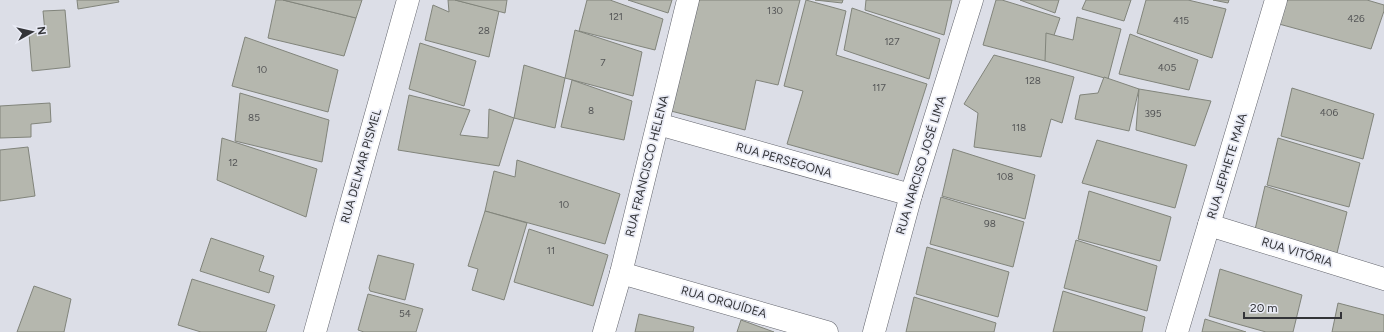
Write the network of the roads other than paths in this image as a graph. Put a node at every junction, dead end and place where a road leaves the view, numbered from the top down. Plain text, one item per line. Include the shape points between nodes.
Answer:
1 (408, 0) edge
2 (688, 0) edge
3 (972, 0) edge
4 (1276, 0) edge
5 (658, 124) junction
6 (911, 195) junction
7 (1209, 226) junction
8 (621, 273) junction
9 (1384, 279) edge
10 (315, 332) edge
11 (604, 332) edge
12 (827, 332) edge
13 (874, 332) edge
14 (1177, 332) edge

1 - 10 street, RUA DELMAR PISMEL
2 - 5 street, RUA FRANCISCO HELENA
3 - 6 street, RUA NARCISO JOSÉ LIMA
4 - 7 street, RUA JEPHETE MAIA
5 - 6 street, RUA PERSEGONA
5 - 8 street, RUA FRANCISCO HELENA
6 - 13 street, RUA NARCISO JOSÉ LIMA
7 - 9 street, RUA VITÓRIA
7 - 14 street, RUA JEPHETE MAIA
8 - 11 street, RUA FRANCISCO HELENA
8 - 12 street, RUA ORQUÍDEA

